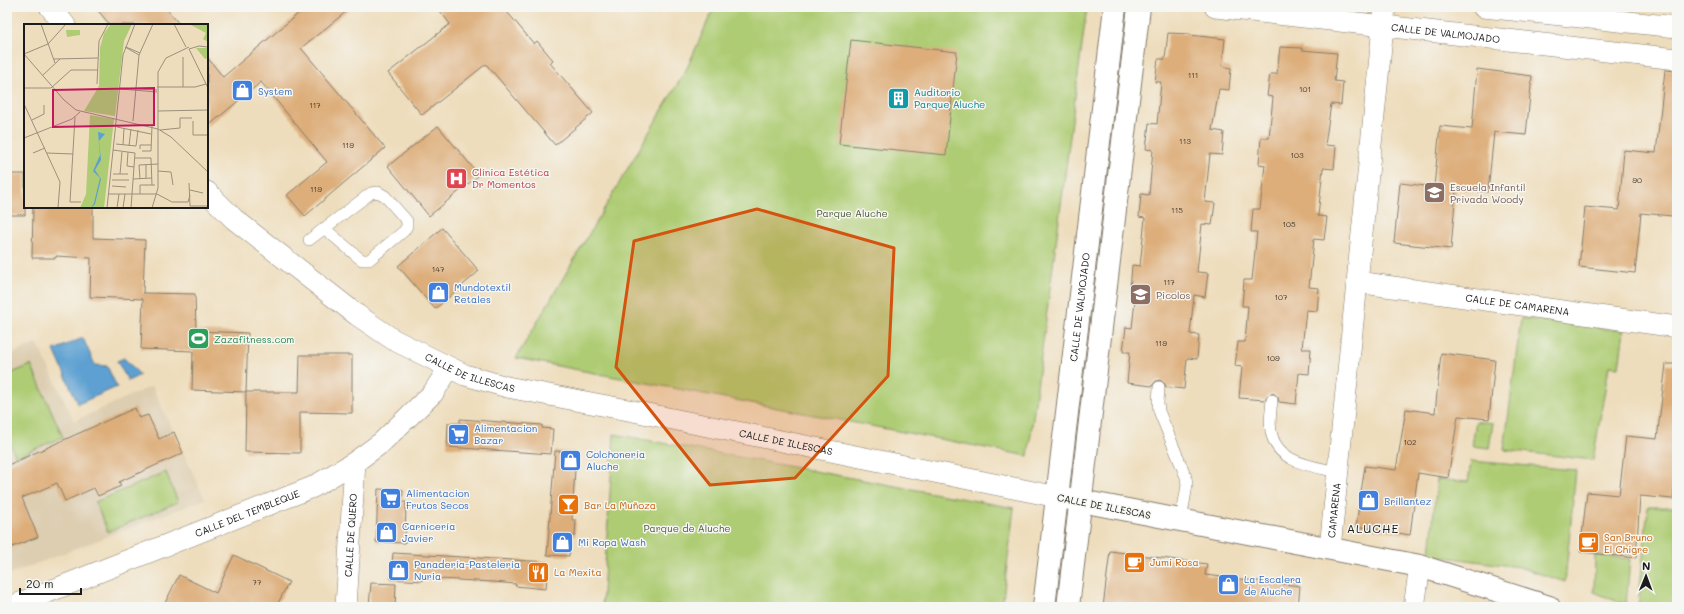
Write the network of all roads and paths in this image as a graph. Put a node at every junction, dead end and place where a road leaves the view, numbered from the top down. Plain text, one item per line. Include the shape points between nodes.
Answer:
1 (50, 7) edge
2 (1115, 7) edge
3 (1139, 7) edge
4 (1215, 7) edge
5 (1483, 7) edge
6 (1384, 16) edge
7 (64, 24) edge
8 (1677, 27) edge
9 (1677, 59) edge
10 (208, 193) edge
11 (324, 228) junction
12 (309, 240) dead end
13 (1357, 282) junction
14 (1677, 326) edge
15 (449, 368) junction
16 (1159, 387) dead end
17 (1272, 400) dead end
18 (356, 462) junction
19 (1338, 472) junction
20 (1058, 497) junction
21 (1080, 502) junction
22 (1181, 521) junction
23 (1330, 548) junction
24 (1420, 566) junction
25 (10, 607) edge
26 (346, 607) edge
27 (1044, 607) edge
28 (1068, 607) edge
29 (1414, 607) edge
30 (1549, 607) edge

1 - 7 street
2 - 20 street, CALLE DE VALMOJADO
3 - 21 street
4 - 6 street, CALLE DE VALMOJADO
5 - 8 street
6 - 9 street, CALLE DE VALMOJADO
6 - 13 street
10 - 15 street, CALLE DE ILLESCAS via 234,219 356,315 389,337
11 - 11 lane via 371,193 378,192 385,196 408,226 369,260 362,260
11 - 12 lane
13 - 14 street, CALLE DE CAMARENA
13 - 19 street
15 - 18 street, CALLE DEL TEMBLEQUE via 433,393 381,443
15 - 20 street, CALLE DE ILLESCAS via 507,387
16 - 22 lane via 1159,411 1186,477
17 - 19 lane via 1270,430 1274,444 1282,453 1300,463
18 - 25 street, CALLE DEL TEMBLEQUE via 313,487
18 - 26 street, CALLE DE QUERO
19 - 23 street, CAMARENA
20 - 21 street, CALLE DE ILLESCAS
20 - 27 street, CALLE DE VALMOJADO
21 - 22 street, CALLE DE ILLESCAS
21 - 28 street
22 - 23 street, CALLE DE ILLESCAS
23 - 24 street, CALLE DE ILLESCAS
24 - 29 street
24 - 30 street, CALLE DE ILLESCAS

